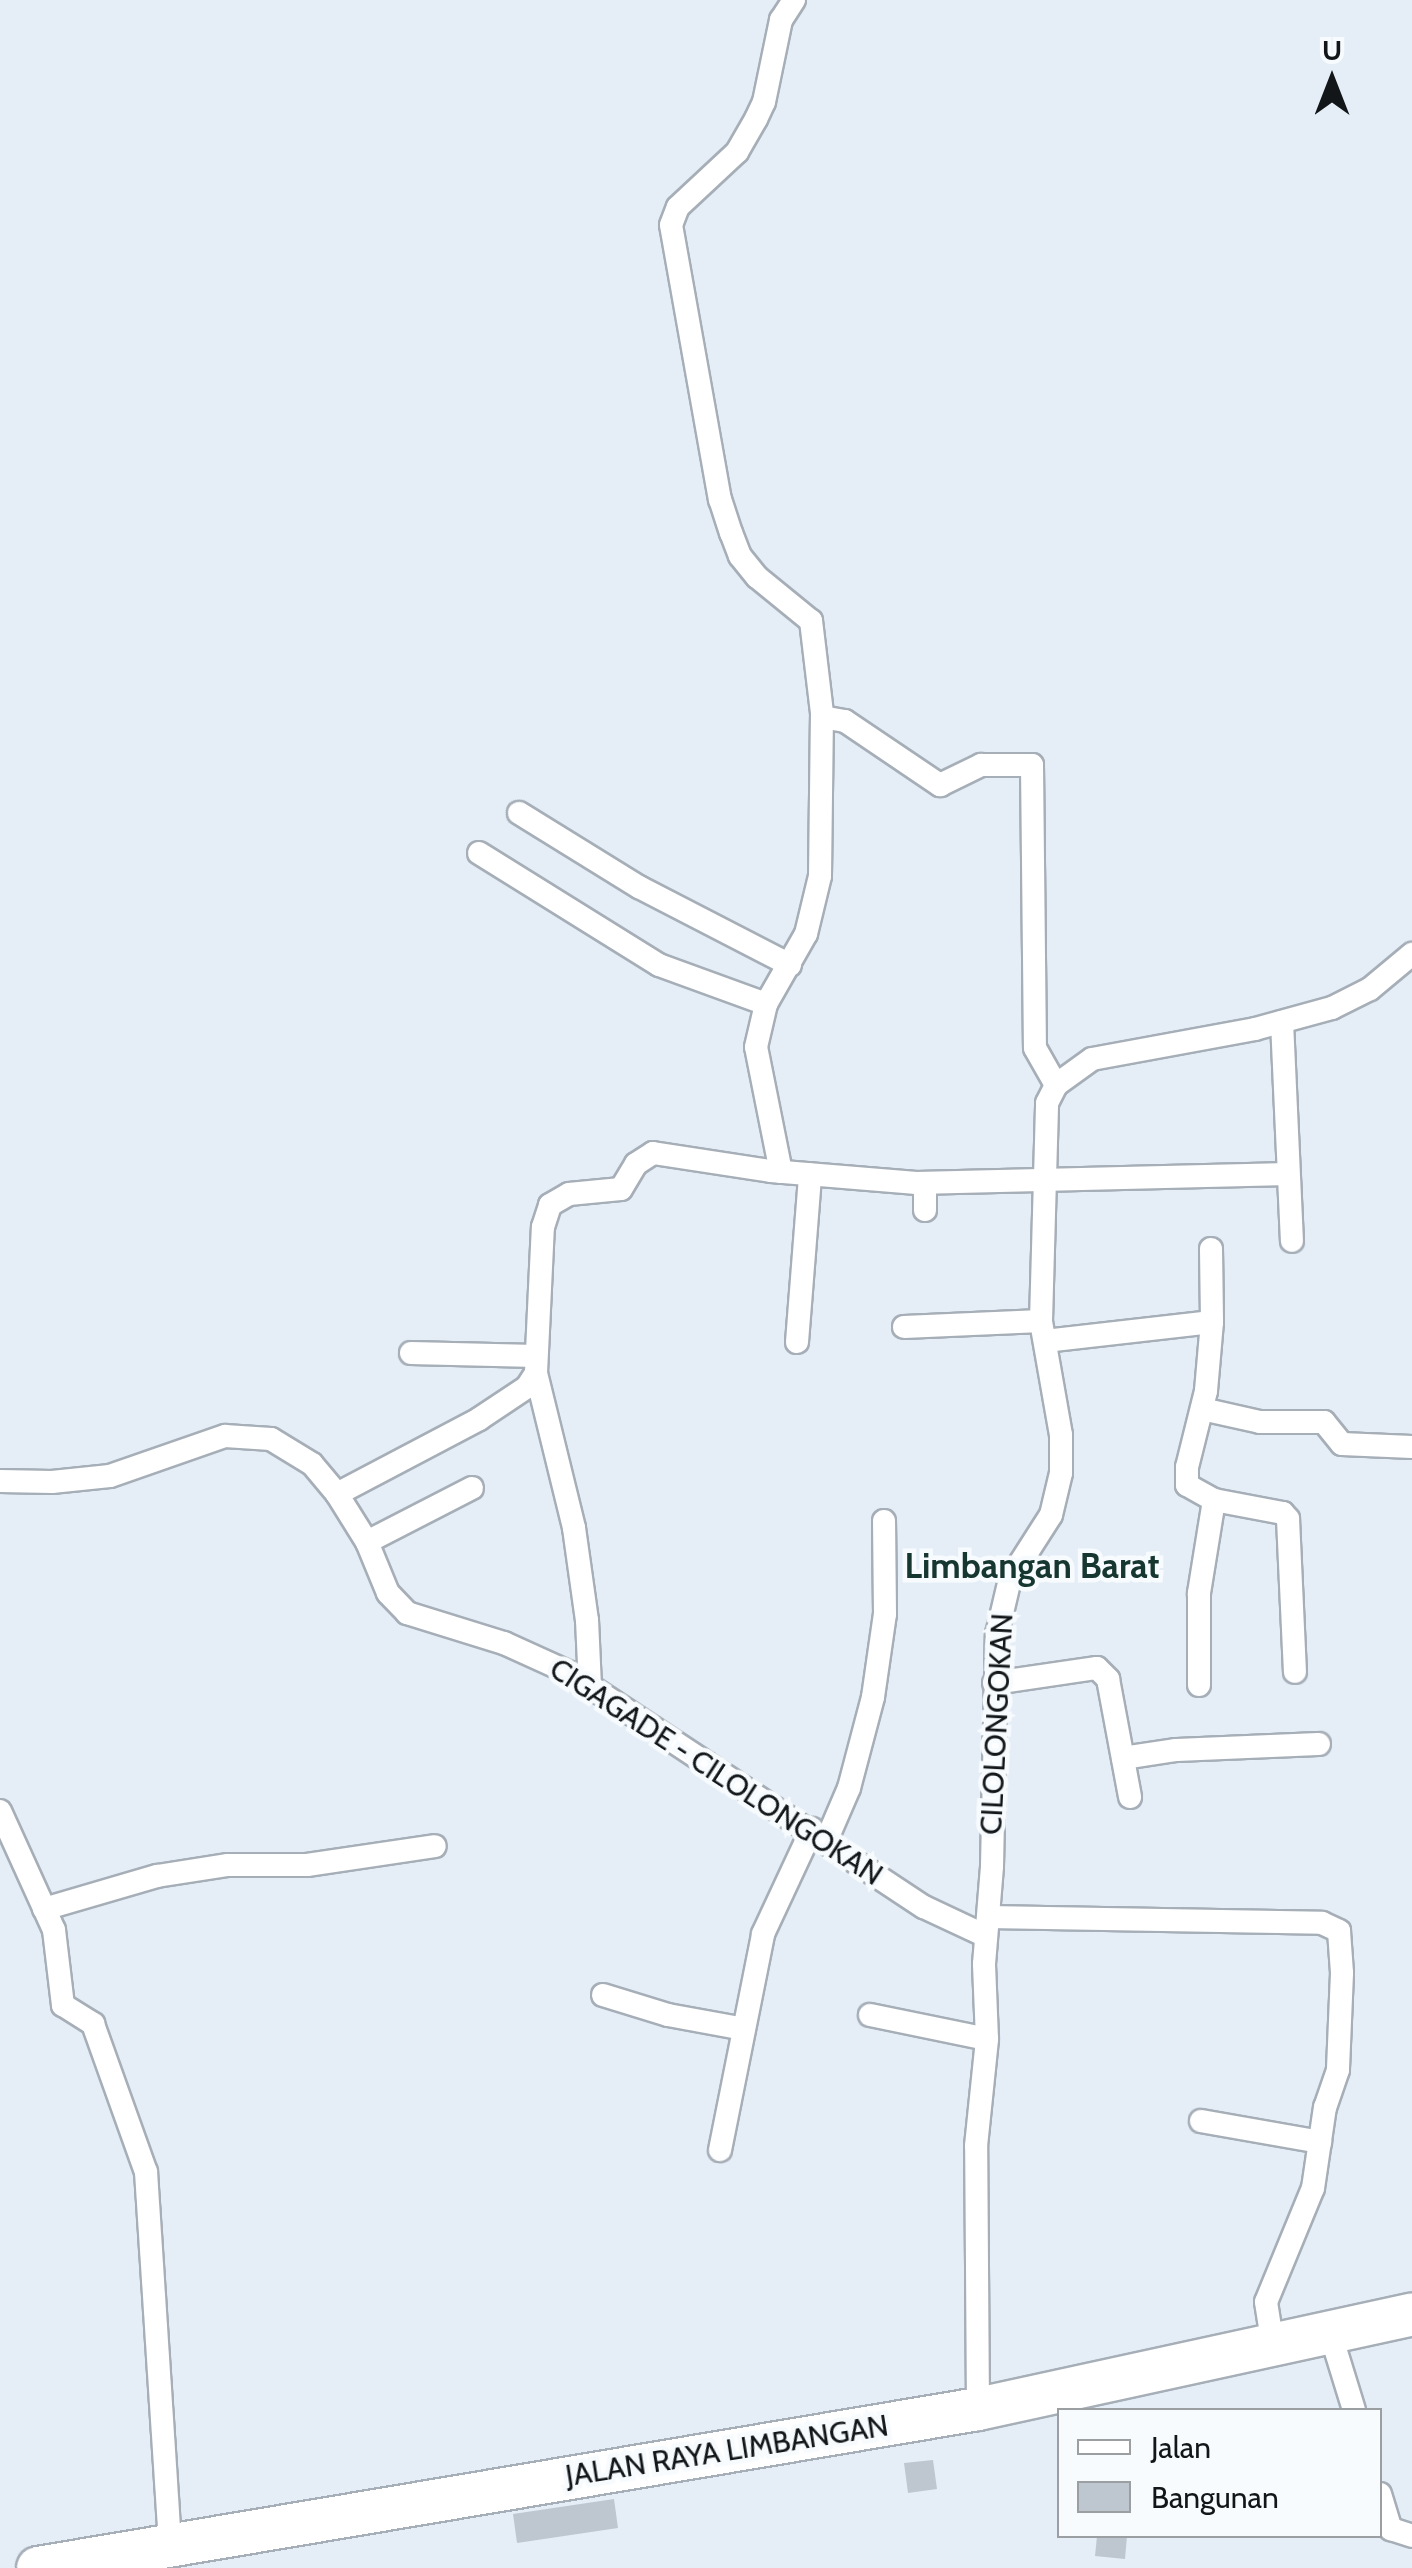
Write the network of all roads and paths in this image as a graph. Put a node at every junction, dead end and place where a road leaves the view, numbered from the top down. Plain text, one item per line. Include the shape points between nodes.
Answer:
1 (794, 0) edge
2 (822, 715) junction
3 (519, 813) dead end
4 (478, 853) dead end
5 (1412, 954) edge
6 (790, 965) junction
7 (766, 1004) junction
8 (1282, 1022) junction
9 (1056, 1085) junction
10 (781, 1172) junction
11 (1288, 1174) junction
12 (810, 1175) junction
13 (1043, 1182) junction
14 (926, 1183) junction
15 (925, 1210) dead end
16 (1292, 1242) dead end
17 (1210, 1250) dead end
18 (1212, 1322) junction
19 (904, 1327) dead end
20 (1043, 1331) junction
21 (797, 1342) dead end
22 (411, 1353) dead end
23 (536, 1364) junction
24 (1202, 1409) junction
25 (1412, 1447) edge
26 (0, 1481) edge
27 (472, 1488) dead end
28 (337, 1494) junction
29 (1214, 1500) junction
30 (884, 1522) dead end
31 (367, 1542) junction
32 (1295, 1672) dead end
33 (994, 1683) junction
34 (590, 1685) junction
35 (1199, 1685) dead end
36 (1319, 1744) dead end
37 (1123, 1758) junction
38 (1130, 1797) dead end
39 (0, 1811) edge
40 (819, 1834) junction
41 (435, 1846) dead end
42 (44, 1909) junction
43 (987, 1927) junction
44 (603, 1995) dead end
45 (870, 2015) dead end
46 (744, 2029) junction
47 (988, 2039) junction
48 (1201, 2121) dead end
49 (1320, 2142) junction
50 (720, 2150) dead end
51 (1412, 2314) edge
52 (1330, 2332) junction
53 (1273, 2346) junction
54 (1353, 2408) edge
55 (978, 2409) junction
56 (1382, 2500) edge
57 (1412, 2536) edge
58 (170, 2544) junction
59 (38, 2568) edge

1 - 2 street via 780,20 756,119 737,152 678,207 671,224 720,500 740,556 811,621
2 - 6 street via 820,876 806,934
2 - 9 street via 850,724 940,785 987,764 1032,766 1035,1048
3 - 6 street via 639,888
4 - 7 street via 659,965
5 - 8 street via 1353,998
6 - 7 street
7 - 10 street via 758,1070
8 - 9 street via 1114,1052 1072,1070
8 - 11 street
9 - 13 street, CILOLONGOKAN via 1044,1115
10 - 12 street
10 - 23 street via 653,1153 616,1192 557,1197 543,1227
11 - 13 street
11 - 16 street
12 - 14 street
12 - 21 street
13 - 14 street
13 - 20 street, CILOLONGOKAN
14 - 15 street
17 - 18 street
18 - 20 street
18 - 24 street
19 - 20 street
20 - 33 street, CILOLONGOKAN via 1062,1473 1051,1514 1022,1554 1001,1604
22 - 23 street
23 - 28 street via 527,1387 479,1420
23 - 34 street via 574,1528
24 - 25 street via 1260,1422 1324,1422 1342,1444
24 - 29 street via 1187,1486
26 - 28 street, CIGAGADE - CILOLONGOKAN via 110,1476 196,1443 250,1436 286,1446
27 - 31 street
28 - 31 street, CIGAGADE - CILOLONGOKAN
29 - 32 street via 1288,1519
29 - 35 street via 1200,1593
30 - 40 street via 885,1614 873,1697 849,1788
31 - 34 street, CIGAGADE - CILOLONGOKAN via 388,1593 406,1614 504,1643
33 - 37 street via 1097,1668 1108,1679
33 - 43 street, CILOLONGOKAN
34 - 40 street, CIGAGADE - CILOLONGOKAN
36 - 37 street
37 - 38 street
39 - 42 street
40 - 43 street, CIGAGADE - CILOLONGOKAN via 924,1906
40 - 46 street via 763,1934
41 - 42 street via 307,1865 228,1865 157,1876
42 - 58 street via 56,1939 63,2005 94,2024 146,2172
43 - 47 street, CILOLONGOKAN
43 - 49 street via 1331,1926 1341,1939 1340,2046
44 - 46 street via 668,2016
45 - 47 street
46 - 50 street
47 - 55 street, CILOLONGOKAN via 976,2146
48 - 49 street
49 - 53 street via 1306,2208 1266,2302
51 - 52 highway, JALAN RAYA LIMBANGAN
52 - 53 highway, JALAN RAYA LIMBANGAN
52 - 54 street
53 - 55 highway, JALAN RAYA LIMBANGAN
55 - 58 highway, JALAN RAYA LIMBANGAN
56 - 57 street via 1392,2529
58 - 59 highway, JALAN RAYA LIMBANGAN

